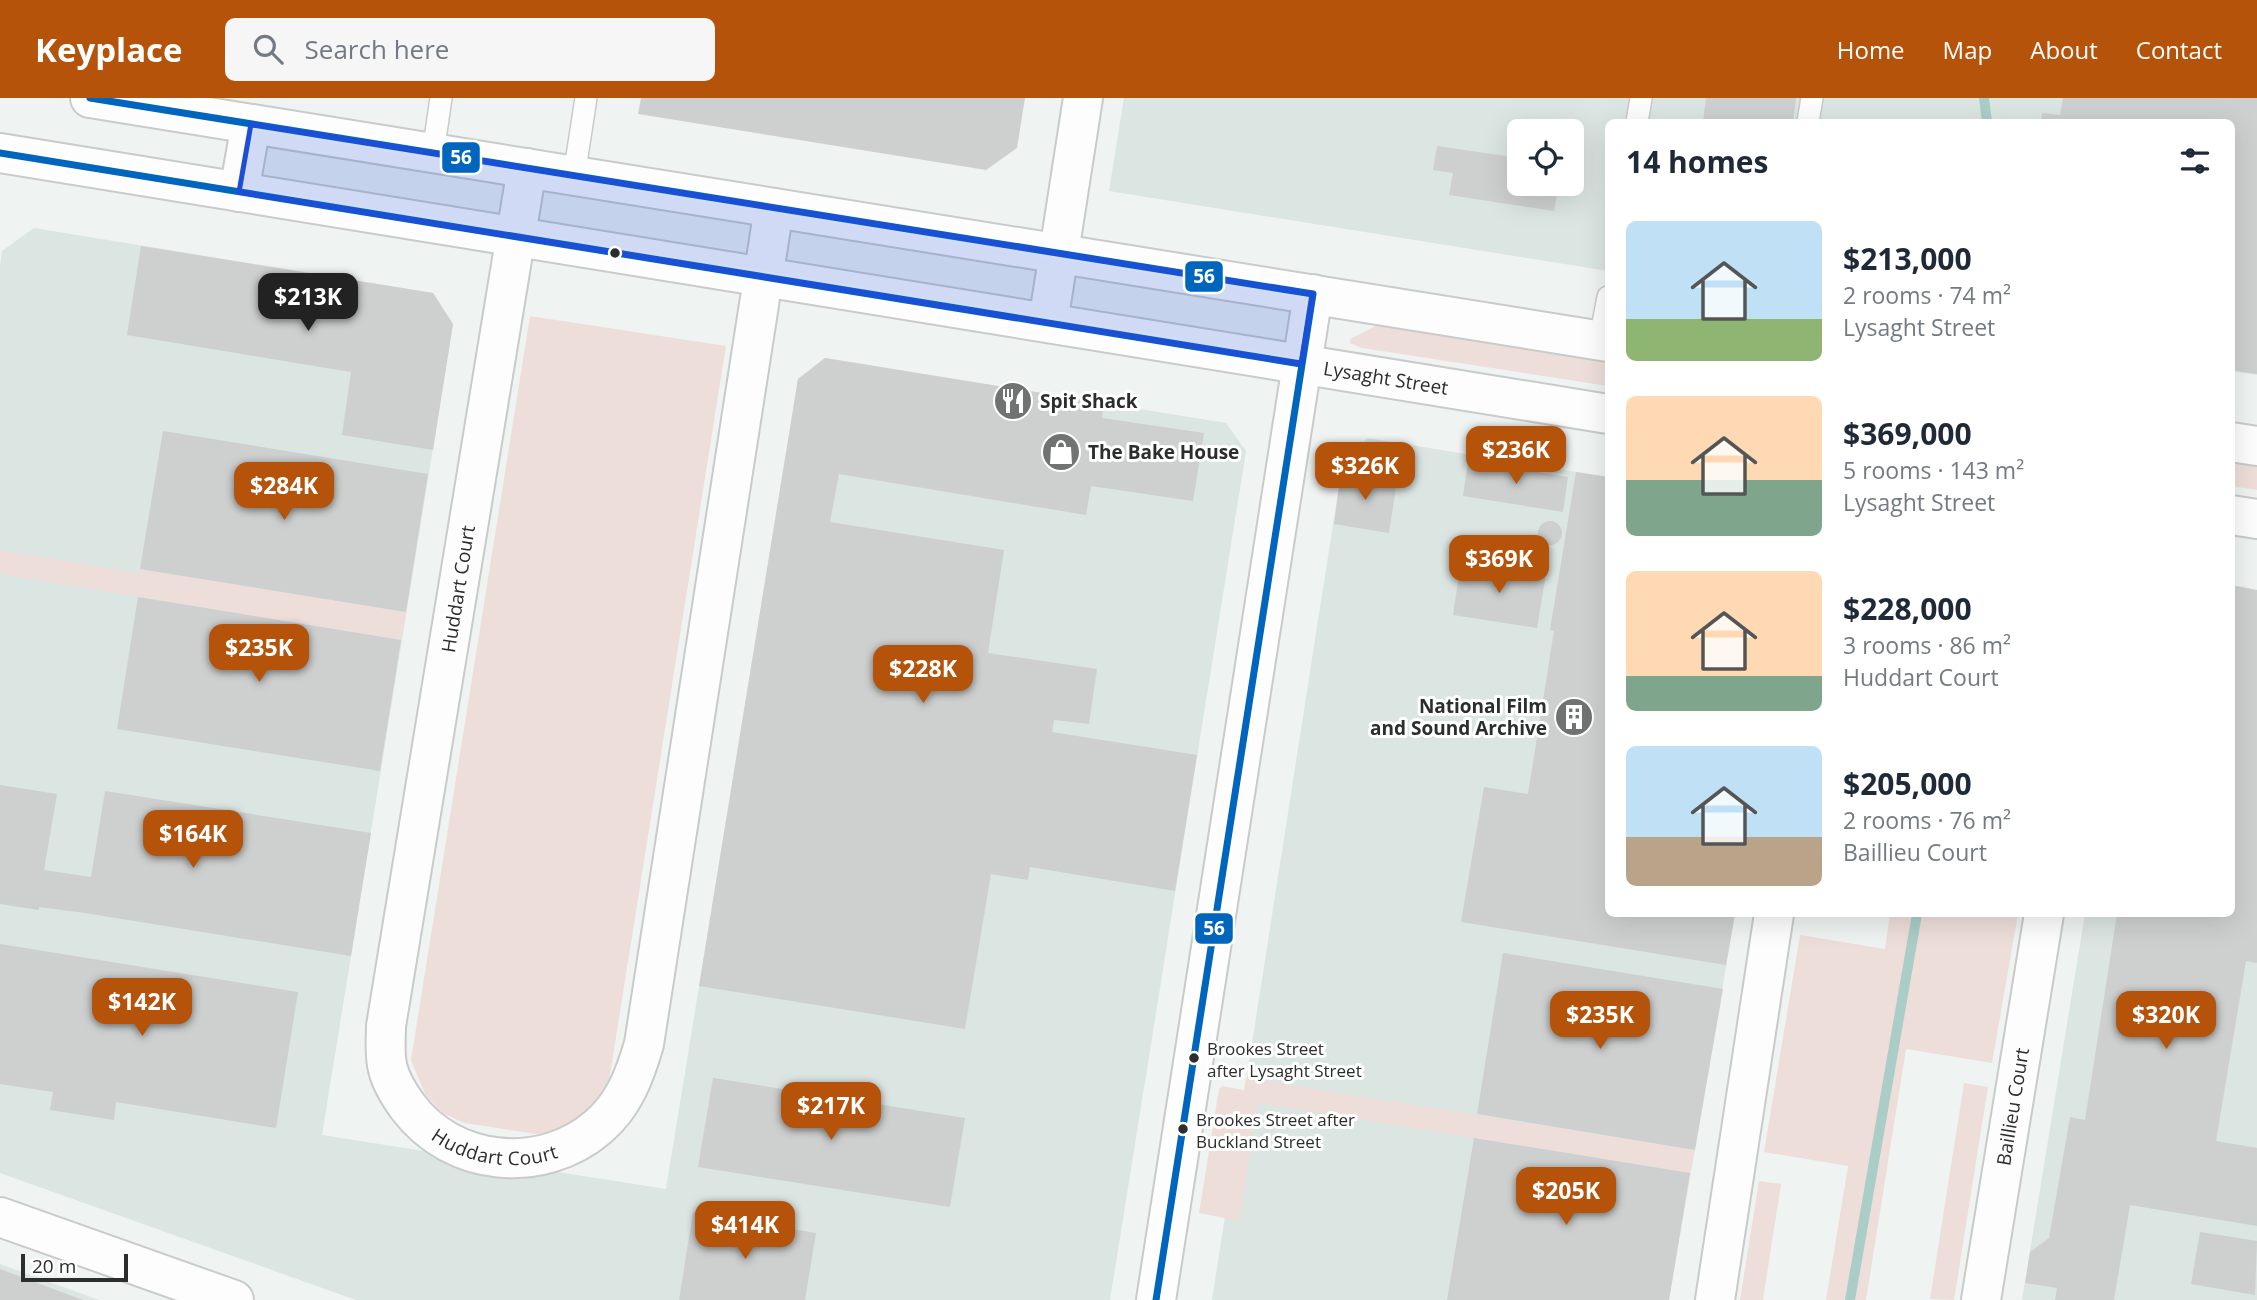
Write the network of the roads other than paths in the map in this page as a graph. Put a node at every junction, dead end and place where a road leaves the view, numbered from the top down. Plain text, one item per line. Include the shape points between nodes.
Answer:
1 (90, 98) edge
2 (442, 98) edge
3 (586, 98) edge
4 (1083, 98) edge
5 (1641, 98) edge
6 (1812, 98) edge
7 (1638, 119) edge
8 (1808, 119) edge
9 (251, 124) junction
10 (0, 153) edge
11 (433, 153) junction
12 (527, 168) junction
13 (573, 176) junction
14 (239, 192) junction
15 (774, 208) junction
16 (516, 237) junction
17 (1058, 253) junction
18 (764, 277) junction
19 (1313, 294) junction
20 (1048, 323) junction
21 (1604, 341) edge
22 (1301, 364) junction
23 (1605, 414) edge
24 (2235, 443) edge
25 (2257, 446) edge
26 (2235, 516) edge
27 (2257, 519) edge
28 (1774, 917) edge
29 (2045, 917) edge
30 (0, 1217) edge
31 (234, 1300) edge
32 (1156, 1300) edge
33 (1714, 1300) edge
34 (1981, 1300) edge

1 - 9 street
2 - 11 lane
3 - 13 lane
4 - 17 street
5 - 7 lane
6 - 8 lane
9 - 11 street
9 - 14 street
10 - 14 street, Lysaght Street
11 - 12 street
12 - 13 street
12 - 16 street, Huddart Court
13 - 15 street
14 - 16 street, Lysaght Street
15 - 17 street
15 - 18 street, Huddart Court
16 - 18 street, Lysaght Street
16 - 18 street, Huddart Court via 386,1026 387,1068 413,1114 457,1147 486,1157 520,1159 553,1153 578,1142 620,1104 634,1077 644,1044
17 - 19 street
17 - 20 street
18 - 20 street, Lysaght Street
19 - 21 street
19 - 22 street
20 - 22 street, Lysaght Street
22 - 23 street, Lysaght Street
22 - 32 street
24 - 25 street
26 - 27 street
28 - 33 street
29 - 34 street, Baillieu Court
30 - 31 street

